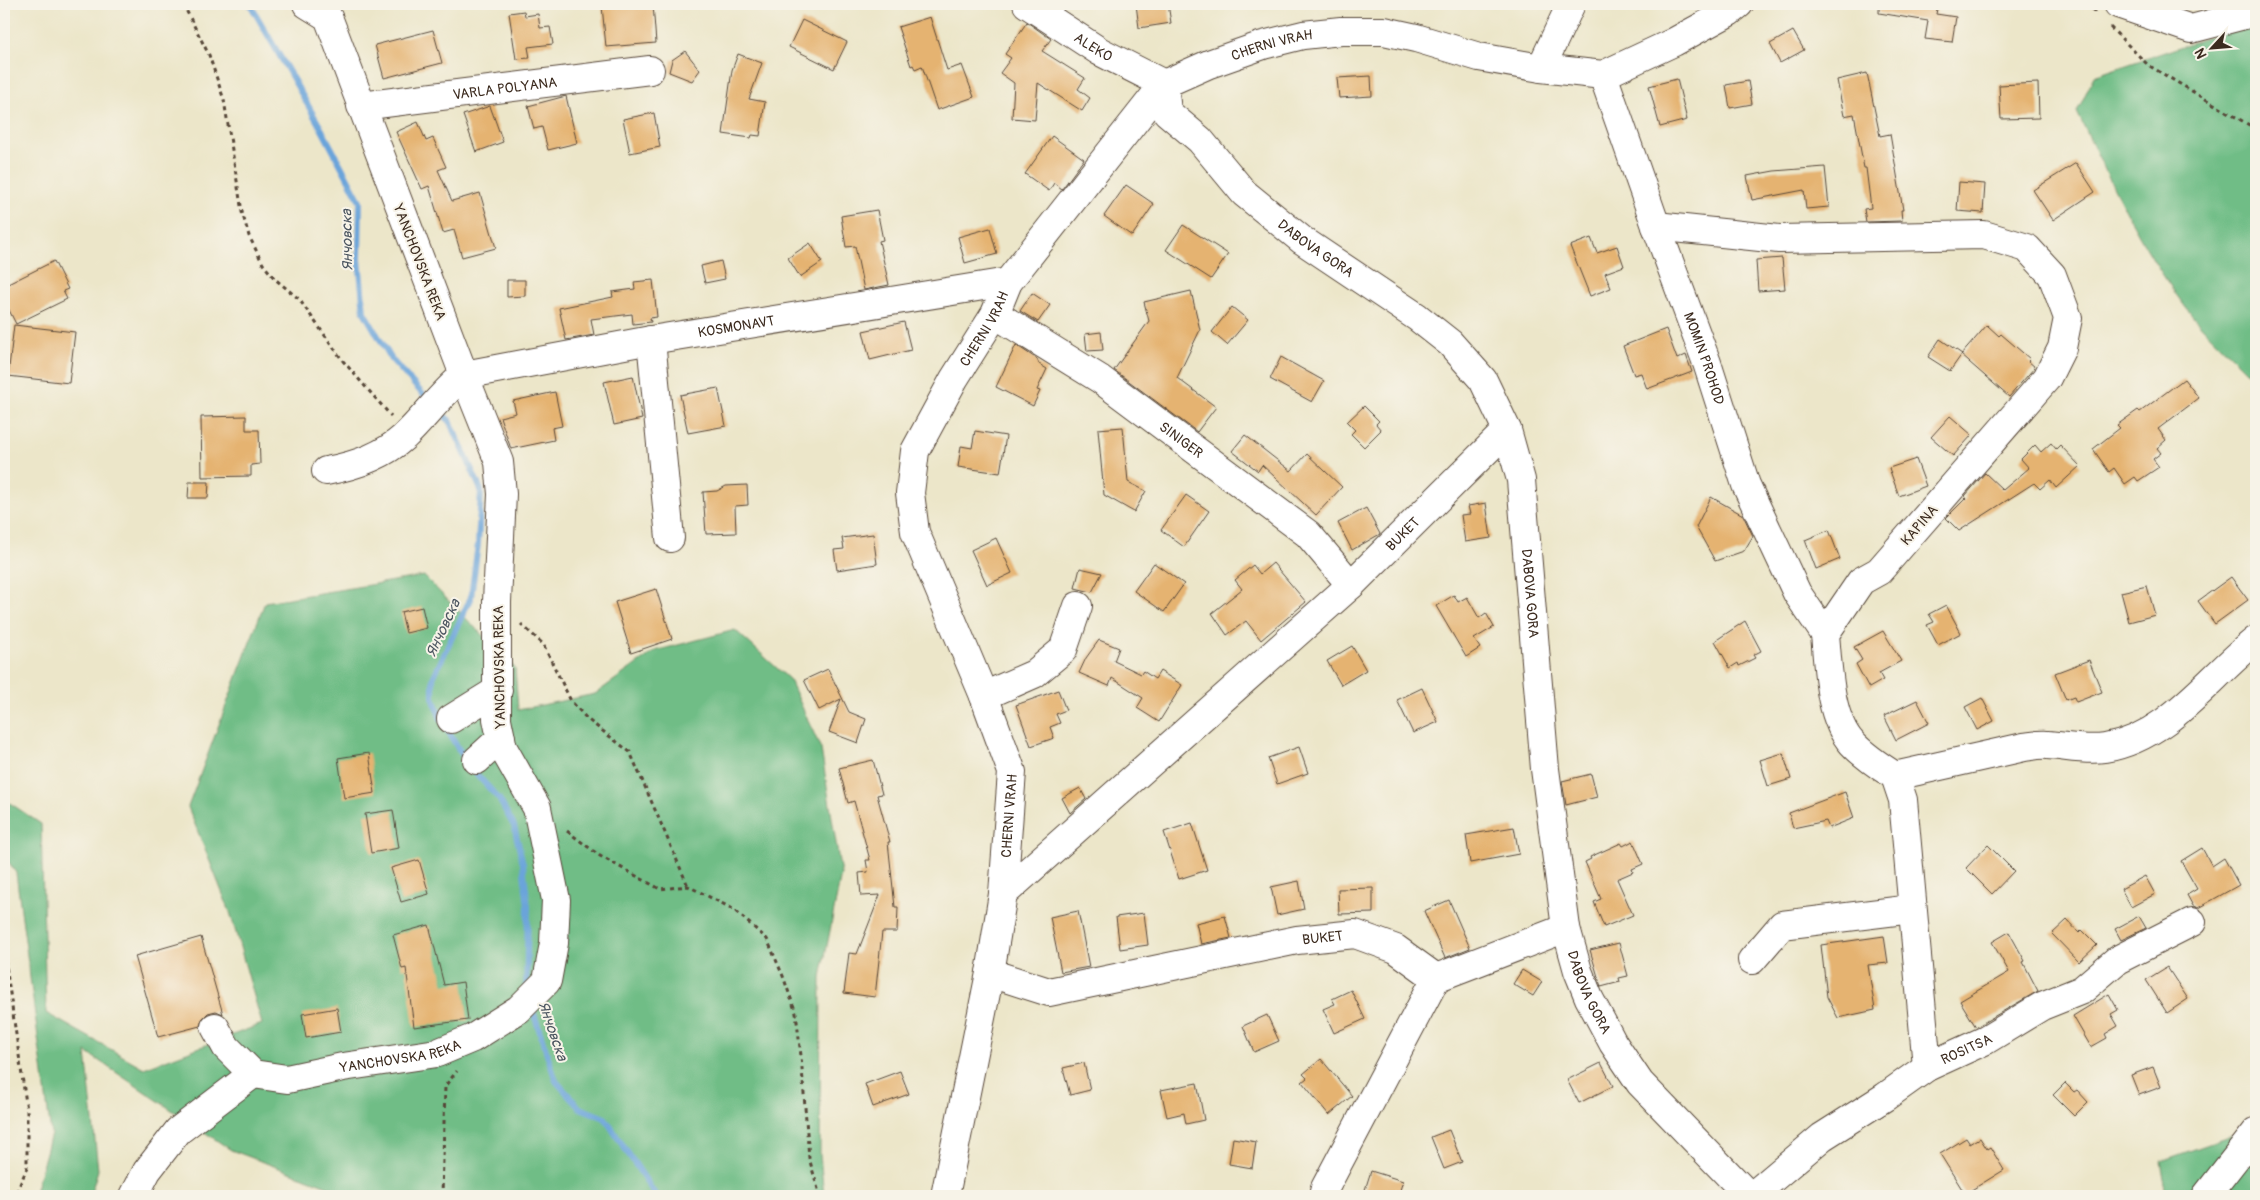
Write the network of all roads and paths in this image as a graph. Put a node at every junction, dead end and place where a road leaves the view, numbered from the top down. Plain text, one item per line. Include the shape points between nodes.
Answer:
1 (183, 4) edge
2 (1027, 4) edge
3 (1570, 4) edge
4 (1739, 4) edge
5 (2087, 4) edge
6 (322, 8) edge
7 (2256, 12) edge
8 (2109, 15) edge
9 (1541, 68) junction
10 (650, 70) dead end
11 (1603, 75) junction
12 (1164, 84) junction
13 (361, 106) junction
14 (2256, 129) edge
15 (1656, 226) junction
16 (1008, 282) junction
17 (995, 314) junction
18 (650, 340) junction
19 (464, 376) junction
20 (416, 423) junction
21 (1507, 430) junction
22 (326, 471) dead end
23 (670, 538) dead end
24 (1351, 585) junction
25 (497, 602) junction
26 (1078, 606) dead end
27 (1825, 634) junction
28 (2256, 640) edge
29 (498, 690) junction
30 (984, 696) junction
31 (452, 719) dead end
32 (501, 738) junction
33 (477, 760) dead end
34 (1895, 776) junction
35 (537, 808) junction
36 (688, 886) junction
37 (1003, 894) junction
38 (1912, 909) junction
39 (2192, 922) dead end
40 (1566, 928) junction
41 (4, 952) edge
42 (1752, 960) dead end
43 (990, 973) junction
44 (1436, 978) junction
45 (215, 1027) dead end
46 (474, 1038) junction
47 (1928, 1067) junction
48 (253, 1074) junction
49 (2256, 1132) edge
50 (15, 1196) edge
51 (134, 1196) edge
52 (442, 1196) edge
53 (820, 1196) edge
54 (945, 1196) edge
55 (1323, 1196) edge
56 (1750, 1196) edge
57 (2206, 1196) edge

1 - 20 path via 209,55 224,100 242,212 263,264 275,280 299,299 343,361 385,410
2 - 12 street, ALEKO via 1099,51
3 - 9 street
4 - 11 street via 1674,42
5 - 8 path
6 - 13 street, YANCHOVSKA REKA
7 - 8 street via 2191,29
8 - 14 path via 2148,65
9 - 11 street, CHERNI VRAH
9 - 12 street, CHERNI VRAH via 1479,57 1384,32 1341,31 1303,34 1263,45
10 - 13 street, VARLA POLYANA
11 - 15 street, MOMIN PROHOD
12 - 16 street, CHERNI VRAH
12 - 21 street, DABOVA GORA via 1167,112 1200,140 1244,193 1302,240 1450,343 1483,380
13 - 19 street, YANCHOVSKA REKA
15 - 27 street, MOMIN PROHOD via 1707,363 1746,485 1797,593
15 - 27 street, KAPINA via 1779,239 1984,235 2027,248 2052,275 2068,318 2062,348 2047,378 1880,571 1861,581
16 - 17 street, CHERNI VRAH
16 - 18 street, KOSMONAVT
17 - 24 street, SINIGER via 1100,379 1308,534
17 - 30 street, CHERNI VRAH via 954,379 916,451 910,492 916,532
18 - 19 street, KOSMONAVT
18 - 23 street
19 - 20 street via 442,394
19 - 25 street, YANCHOVSKA REKA via 499,462 502,494
20 - 22 street via 377,456
21 - 24 street, BUKET
21 - 40 street, DABOVA GORA via 1521,480 1545,769
24 - 37 street, BUKET
25 - 29 street, YANCHOVSKA REKA
25 - 36 path via 543,644 571,701 587,719 630,752
26 - 30 street via 1063,650 1034,674
27 - 34 street via 1838,719 1850,741
28 - 34 street via 2177,714 2143,735 2106,748 2024,747
29 - 31 street
29 - 32 street, YANCHOVSKA REKA
30 - 37 street, CHERNI VRAH via 1012,772
32 - 33 street
32 - 35 street, YANCHOVSKA REKA via 503,748
34 - 38 street via 1903,800
35 - 36 path via 600,856 660,889
35 - 46 street, YANCHOVSKA REKA via 556,900 554,943 547,981 519,1009
36 - 53 path via 733,909 767,939 783,976 796,1014 809,1158
37 - 43 street, CHERNI VRAH
38 - 42 street via 1782,925
38 - 47 street
39 - 47 street, ROSITSA via 2117,960 2082,990 2042,1006 1986,1040
40 - 44 street
40 - 56 street, DABOVA GORA via 1589,998 1613,1043 1640,1083
41 - 50 path via 27,1110 27,1168
43 - 44 street, BUKET via 1049,992 1297,940 1355,934 1396,949
43 - 54 street, CHERNI VRAH
44 - 55 street
45 - 48 street via 226,1047
46 - 48 street, YANCHOVSKA REKA via 437,1053 286,1079
46 - 52 path via 462,1064 445,1086
47 - 56 street, ROSITSA via 1822,1137
48 - 51 street via 178,1131
49 - 57 street

